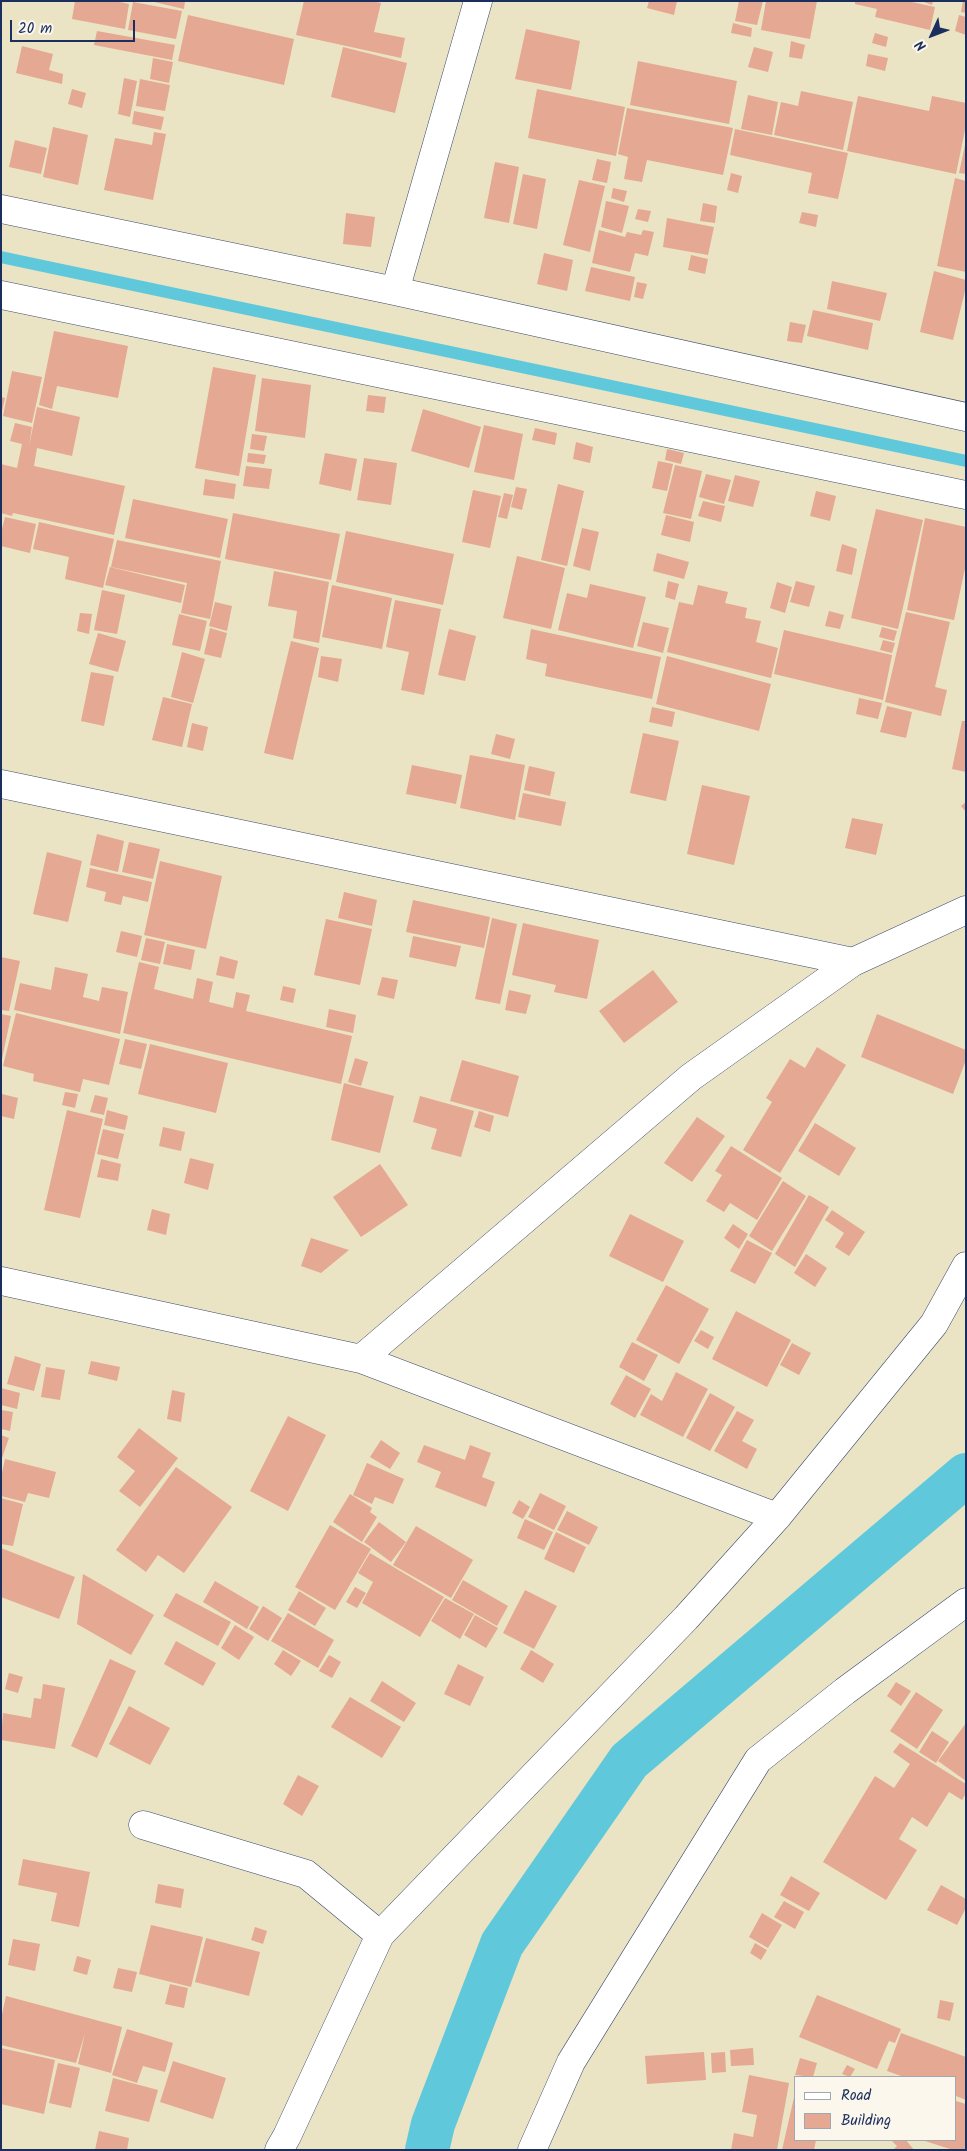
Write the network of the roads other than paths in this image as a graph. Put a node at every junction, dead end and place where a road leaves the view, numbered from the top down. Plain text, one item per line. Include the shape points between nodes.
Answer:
1 (478, 1) edge
2 (1, 209) edge
3 (395, 291) junction
4 (1, 295) edge
5 (966, 417) edge
6 (966, 495) edge
7 (1, 784) edge
8 (966, 910) edge
9 (853, 962) junction
10 (966, 1266) edge
11 (1, 1281) edge
12 (361, 1359) junction
13 (776, 1517) junction
14 (966, 1602) edge
15 (143, 1825) dead end
16 (380, 1935) junction
17 (279, 2150) edge
18 (532, 2150) edge

1 - 3 street
2 - 3 street
3 - 5 street
4 - 6 street
7 - 9 street
8 - 9 street
9 - 12 street via 691,1077
10 - 13 street via 934,1324
11 - 12 street
12 - 13 street
13 - 16 street via 680,1625
14 - 18 street via 758,1760 571,2062
15 - 16 street via 306,1874
16 - 17 street

